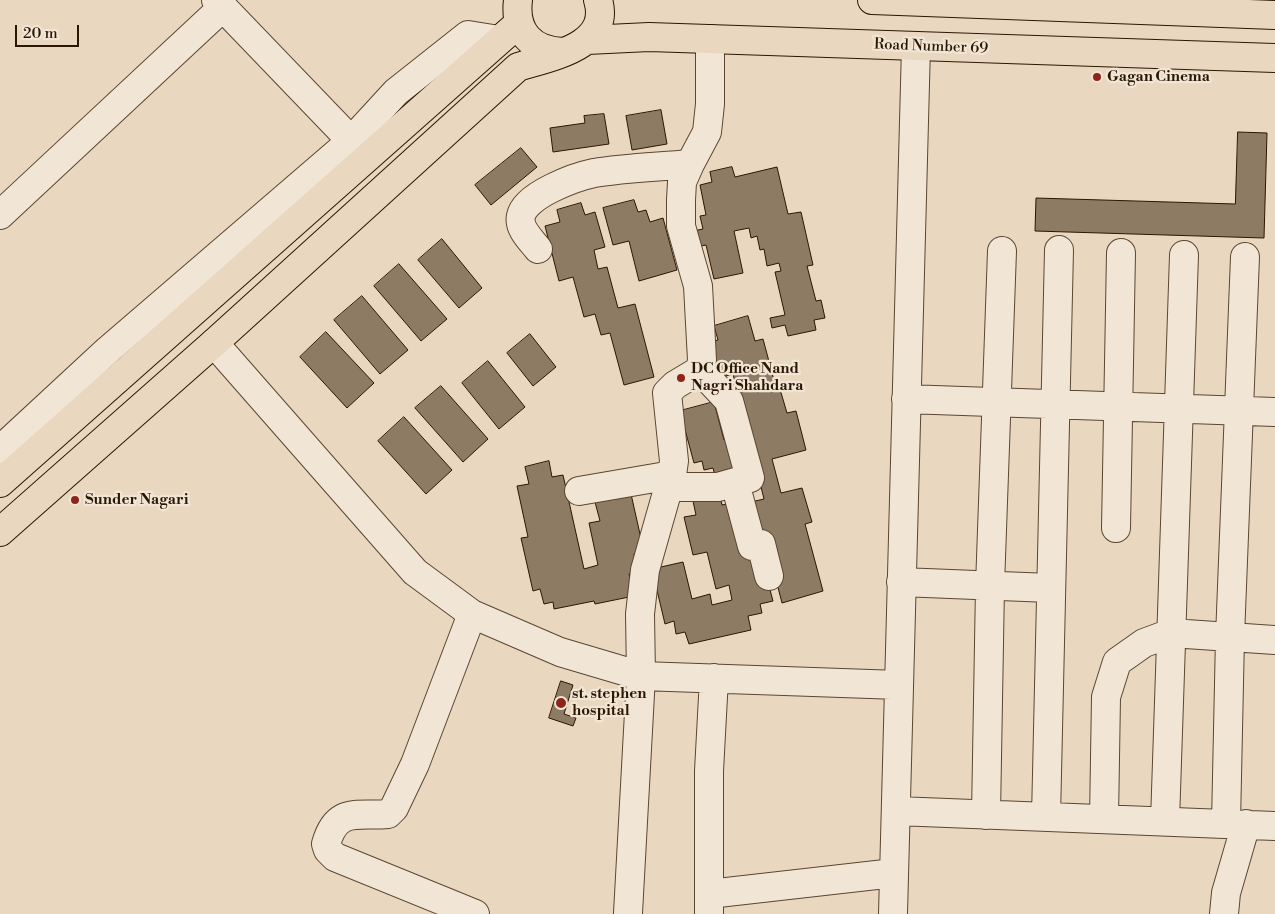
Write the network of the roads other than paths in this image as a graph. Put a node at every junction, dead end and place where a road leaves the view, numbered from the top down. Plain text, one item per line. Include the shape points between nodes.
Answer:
1 (598, 0) edge
2 (872, 0) edge
3 (219, 4) edge
4 (1170, 5) edge
5 (513, 15) edge
6 (1275, 16) edge
7 (710, 39) junction
8 (575, 46) junction
9 (916, 46) junction
10 (1275, 58) edge
11 (359, 149) junction
12 (690, 164) junction
13 (0, 215) edge
14 (538, 249) dead end
15 (1059, 250) dead end
16 (1002, 251) dead end
17 (1121, 253) dead end
18 (1184, 254) dead end
19 (1245, 257) dead end
20 (214, 343) junction
21 (700, 370) junction
22 (906, 399) junction
23 (996, 402) junction
24 (1056, 404) junction
25 (1118, 406) junction
26 (1178, 408) junction
27 (1241, 410) junction
28 (1275, 412) edge
29 (0, 450) edge
30 (742, 480) junction
31 (670, 481) junction
32 (0, 484) edge
33 (579, 491) dead end
34 (1116, 528) dead end
35 (0, 532) edge
36 (769, 576) dead end
37 (900, 582) junction
38 (990, 586) junction
39 (1050, 588) junction
40 (472, 614) junction
41 (1171, 633) junction
42 (1230, 637) junction
43 (1275, 640) edge
44 (641, 676) junction
45 (714, 678) junction
46 (899, 685) junction
47 (897, 811) junction
48 (986, 815) junction
49 (1046, 817) junction
50 (1104, 819) junction
51 (1165, 821) junction
52 (1236, 824) junction
53 (1275, 826) edge
54 (894, 873) junction
55 (709, 904) edge
56 (628, 913) edge
57 (475, 914) edge
58 (893, 914) edge
59 (1224, 914) edge

1 - 8 main road via 596,30
2 - 4 main road
3 - 11 street
3 - 13 street
4 - 6 main road
5 - 8 main road via 525,36 536,46 549,51
5 - 11 main road
7 - 8 main road, Road Number 69 via 649,37
7 - 9 main road, Road Number 69
7 - 12 street via 707,132
8 - 20 main road via 518,67
9 - 10 main road, Road Number 69
9 - 22 street
11 - 29 street via 108,350
11 - 32 main road
12 - 14 street via 594,174 537,196 521,216 522,227
12 - 21 street via 682,182 681,226 698,286
15 - 24 street
16 - 23 street
17 - 25 street
18 - 26 street
19 - 27 street
20 - 35 main road
20 - 40 street via 415,572
21 - 30 street via 729,401
21 - 31 street via 667,393 674,461
22 - 23 street
22 - 37 street
23 - 24 street
23 - 38 street
24 - 25 street
24 - 39 street
25 - 26 street
25 - 34 street
26 - 27 street
26 - 41 street
27 - 28 street
27 - 42 street
30 - 31 street via 718,487
30 - 36 street via 752,546 761,544
31 - 33 street
31 - 44 street via 645,570 640,614
37 - 38 street
37 - 46 street
38 - 39 street
38 - 48 street
39 - 49 street
40 - 44 street via 560,652
40 - 57 street via 394,808 388,814 344,817 336,822 326,844 335,857
41 - 42 street
41 - 50 street via 1131,651 1117,662 1110,678 1106,697
41 - 51 street
42 - 43 street
42 - 52 street
44 - 45 street
44 - 56 street
45 - 46 street
45 - 55 street via 709,771
46 - 47 street
47 - 48 street
47 - 54 street
48 - 49 street
49 - 50 street
50 - 51 street
51 - 52 street
52 - 53 street
52 - 59 street
54 - 55 street
54 - 58 street

